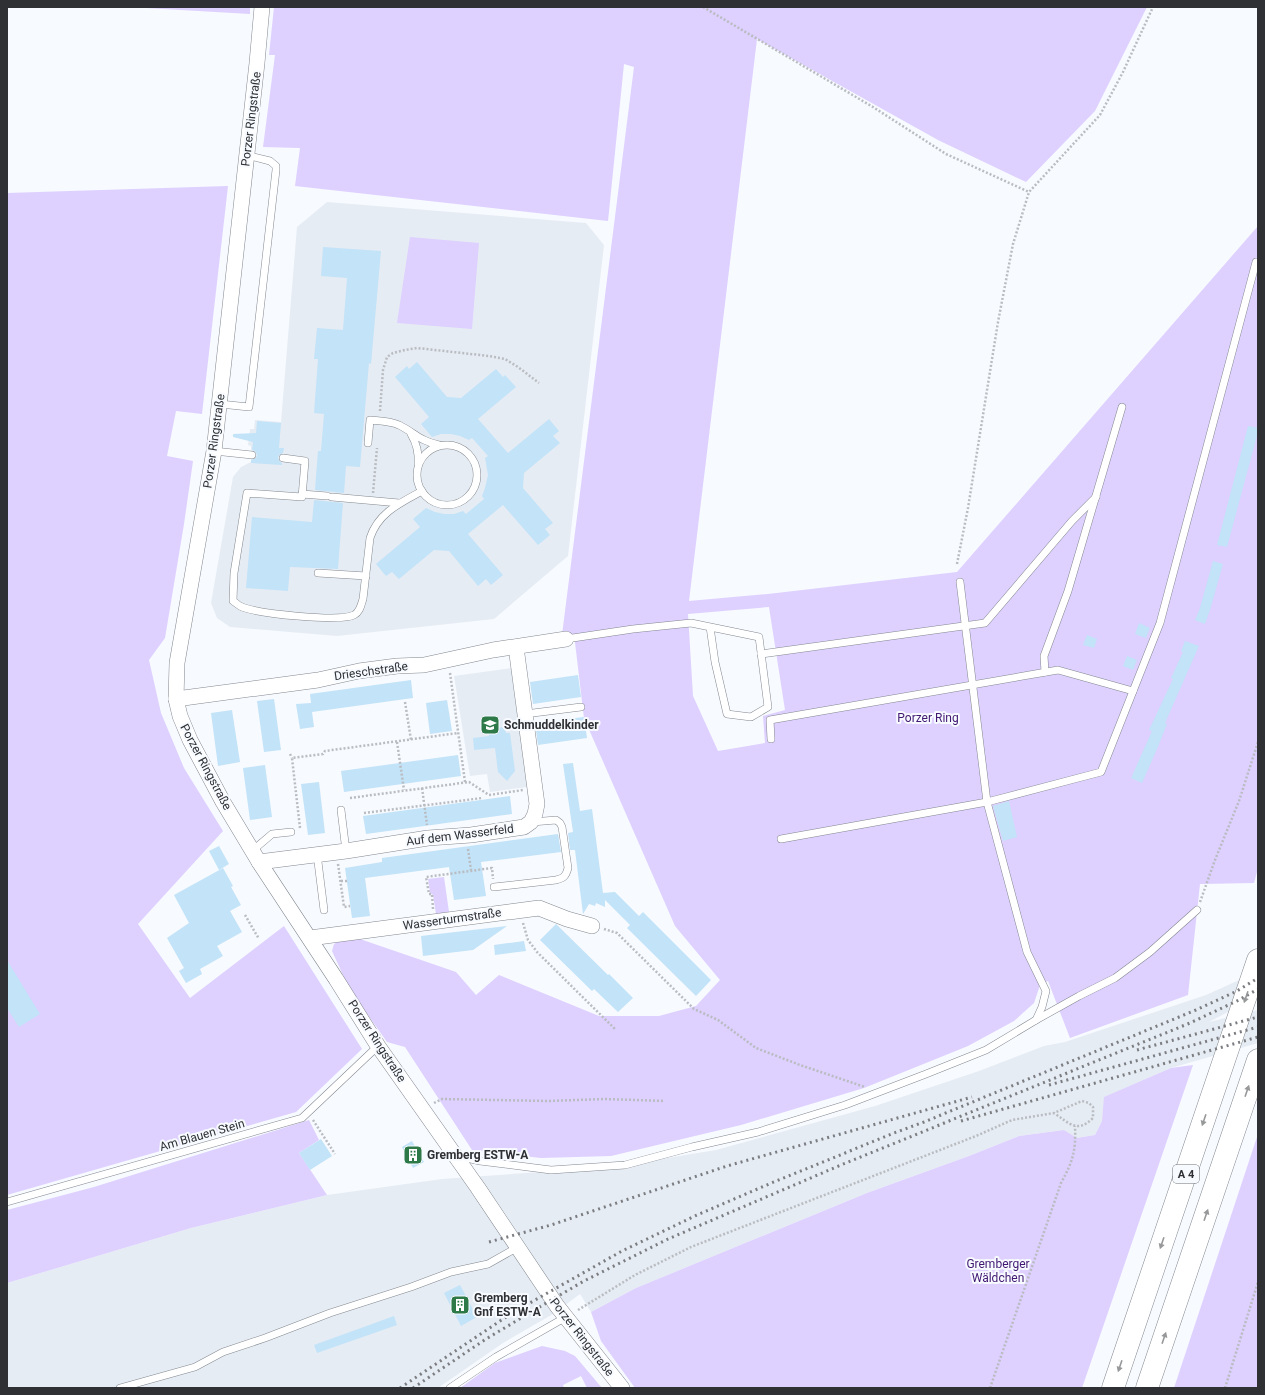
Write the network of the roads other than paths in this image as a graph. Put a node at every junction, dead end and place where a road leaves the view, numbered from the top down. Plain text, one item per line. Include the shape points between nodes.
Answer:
1 (262, 7) edge
2 (246, 155) junction
3 (1256, 262) dead end
4 (220, 404) junction
5 (1122, 408) dead end
6 (411, 434) junction
7 (368, 443) dead end
8 (441, 445) junction
9 (214, 451) junction
10 (252, 455) dead end
11 (283, 458) dead end
12 (418, 469) junction
13 (422, 491) junction
14 (302, 494) junction
15 (1096, 497) junction
16 (399, 503) junction
17 (318, 573) dead end
18 (366, 576) junction
19 (960, 582) dead end
20 (965, 626) junction
21 (710, 627) junction
22 (566, 639) joint
23 (516, 647) junction
24 (761, 654) junction
25 (1045, 672) junction
26 (972, 684) junction
27 (1133, 691) junction
28 (176, 699) junction
29 (582, 707) dead end
30 (525, 714) junction
31 (771, 739) dead end
32 (987, 802) junction
33 (341, 810) dead end
34 (531, 822) junction
35 (291, 832) dead end
36 (781, 839) dead end
37 (342, 851) junction
38 (310, 855) junction
39 (256, 856) junction
40 (494, 887) road end
41 (324, 910) dead end
42 (1197, 910) road end
43 (592, 926) road end
44 (310, 938) junction
45 (1258, 960) edge
46 (1036, 1020) junction
47 (378, 1046) junction
48 (1258, 1060) edge
49 (455, 1155) junction
50 (7, 1202) edge
51 (518, 1247) junction
52 (566, 1317) junction
53 (120, 1388) edge
54 (450, 1388) edge
55 (622, 1388) edge
56 (1113, 1388) edge
57 (1148, 1388) edge

1 - 2 street, Porzer Ringstraße
2 - 4 street, Porzer Ringstraße
2 - 4 lane via 270,160 276,166 276,170 249,407
3 - 27 lane via 1160,623
4 - 9 street, Porzer Ringstraße
5 - 15 lane
6 - 7 lane via 391,422 370,420
6 - 8 lane
6 - 12 lane via 419,456
8 - 12 lane via 426,453
8 - 13 lane via 461,448 468,454 474,462 476,482 472,491 456,503 437,503
9 - 10 lane
9 - 28 street, Porzer Ringstraße via 176,663
11 - 14 lane via 305,461
12 - 13 lane via 418,484
13 - 16 lane
14 - 16 lane
14 - 18 lane via 302,497 247,493 234,573 233,600 240,606 268,613 346,617 355,614 360,608
15 - 20 lane via 1072,521 985,624
15 - 25 lane via 1068,592 1044,656
16 - 18 lane via 384,514 373,528
17 - 18 lane
19 - 20 lane
20 - 24 lane
20 - 26 lane
21 - 22 lane via 691,623
21 - 24 lane via 758,637
21 - 24 lane via 727,714 751,717 768,707
22 - 23 street, Drieschstraße
23 - 28 street, Drieschstraße via 424,665 358,671 318,680
23 - 30 street
25 - 26 lane
25 - 27 lane via 1058,670
26 - 31 lane via 770,720
26 - 32 lane
27 - 32 lane via 1101,772
28 - 39 street, Porzer Ringstraße via 190,740
29 - 30 lane
30 - 34 street via 537,804
32 - 36 lane
32 - 46 lane via 1027,952 1046,992
33 - 37 lane
34 - 37 street, Auf dem Wasserfeld via 524,827
34 - 40 lane via 556,820 560,823 567,875 556,880
35 - 39 lane via 272,834
37 - 38 street, Auf dem Wasserfeld
38 - 39 street, Auf dem Wasserfeld
38 - 41 lane
39 - 44 street, Porzer Ringstraße
42 - 46 lane via 1116,978
43 - 44 street, Wasserturmstraße via 539,908
44 - 47 street, Porzer Ringstraße
45 -> 56 highway, A 4
46 - 49 lane via 986,1050 845,1105 758,1132 624,1165 551,1170 480,1161
47 - 49 street, Porzer Ringstraße
47 - 50 lane, Am Blauen Stein via 302,1118
57 -> 48 highway, A 4
49 - 51 street, Porzer Ringstraße
51 - 52 street, Porzer Ringstraße
51 - 53 lane via 488,1264 452,1272 330,1313 223,1352 195,1367
52 - 54 lane via 496,1357
52 - 55 street, Porzer Ringstraße

